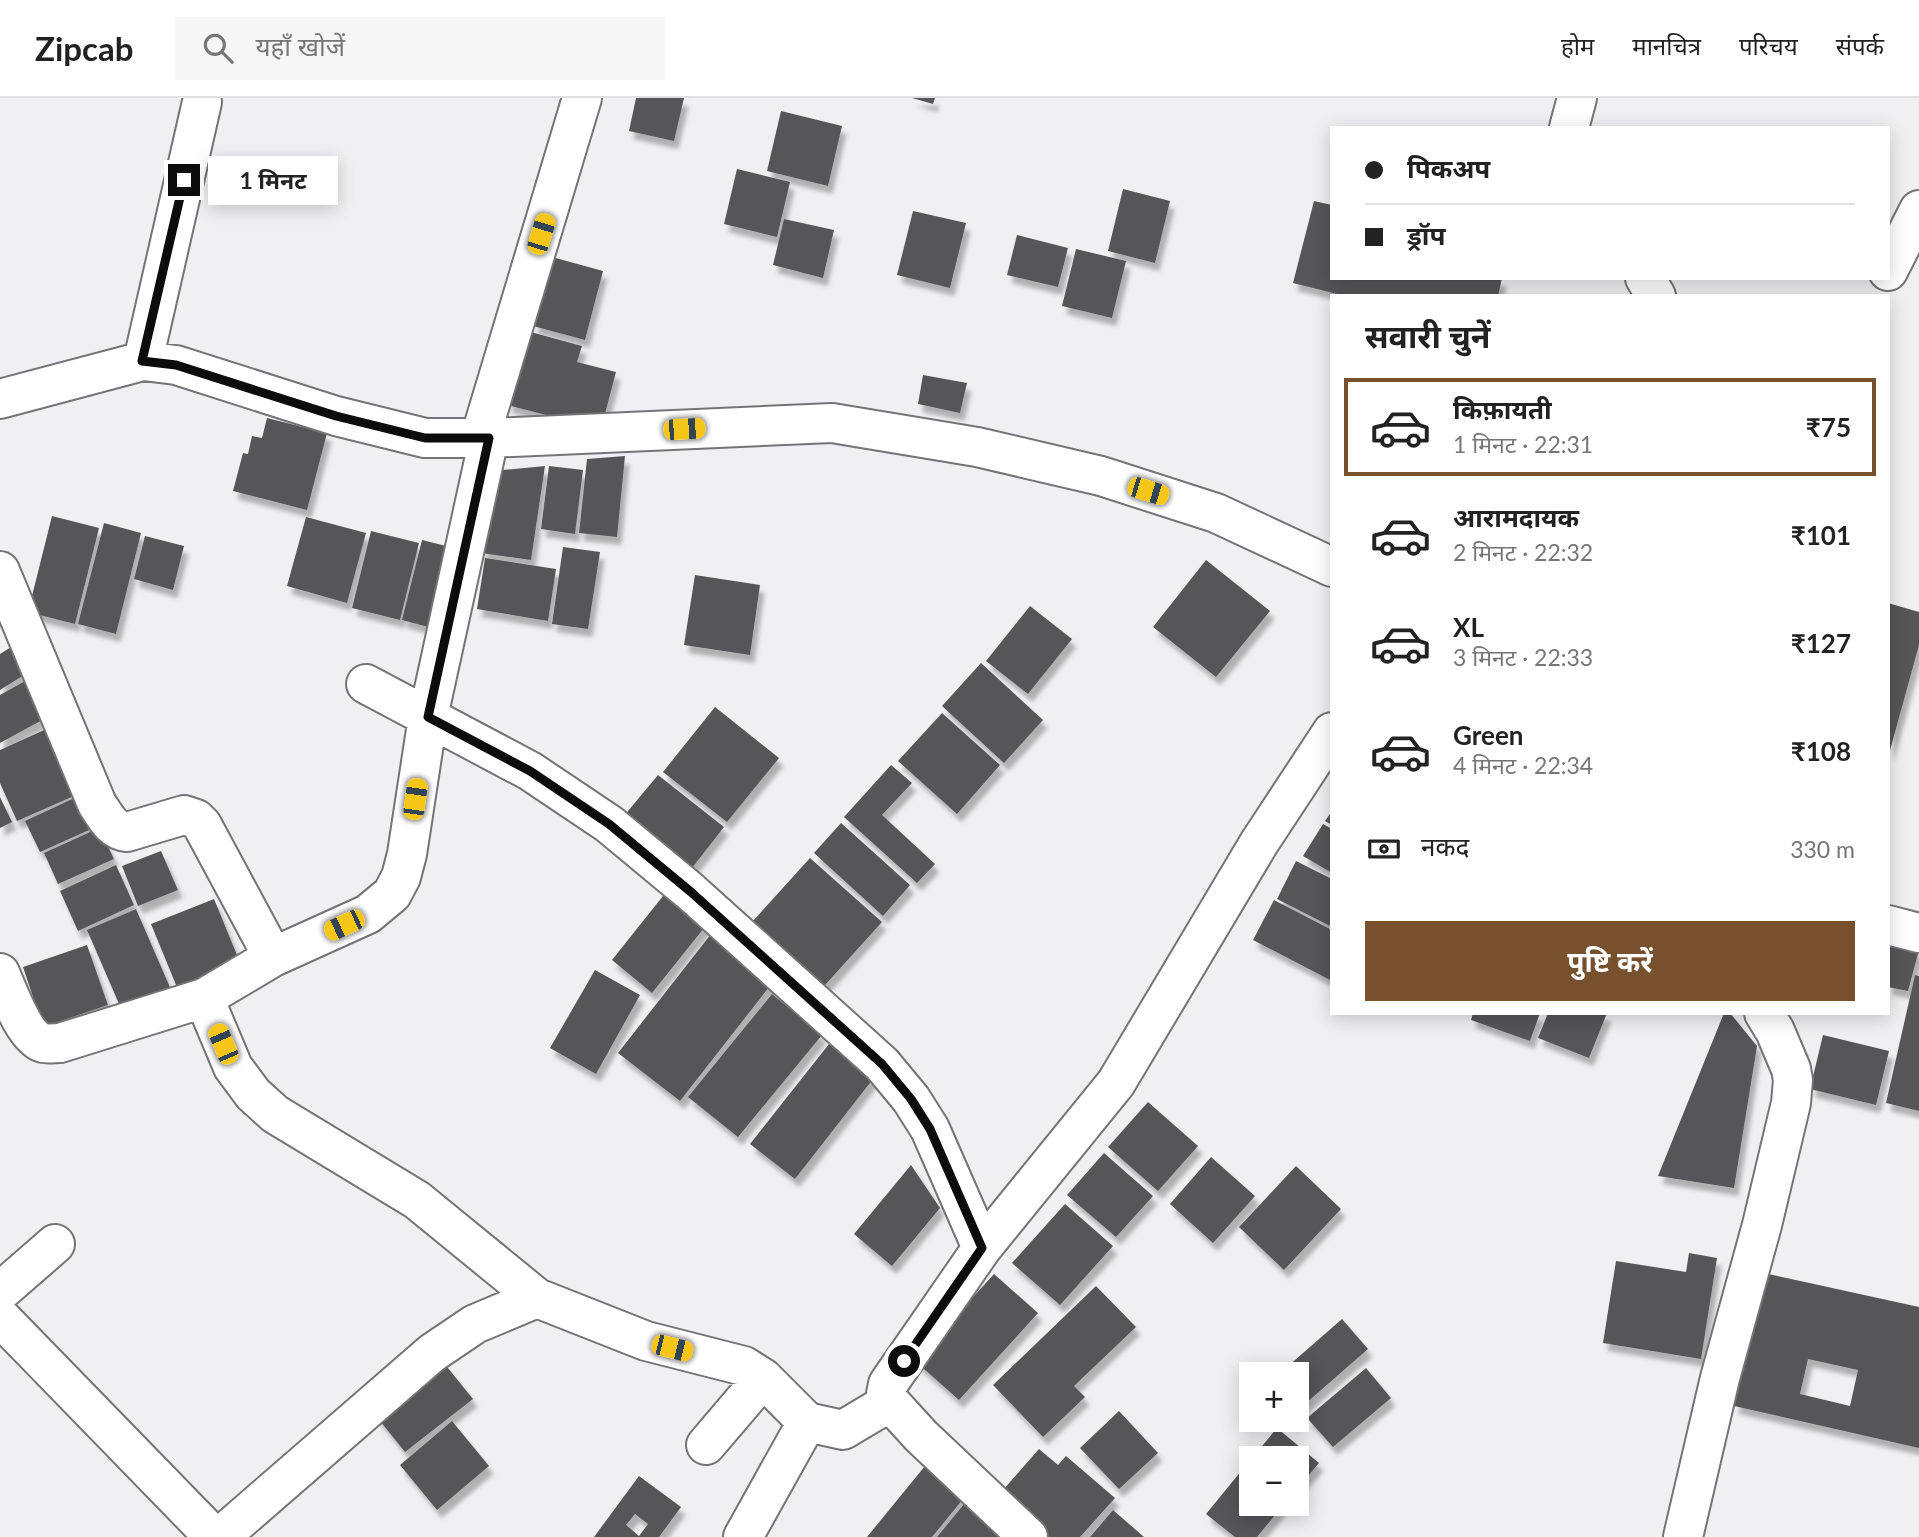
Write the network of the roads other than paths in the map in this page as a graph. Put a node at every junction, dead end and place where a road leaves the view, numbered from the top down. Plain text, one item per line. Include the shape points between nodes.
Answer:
1 (1577, 98) edge
2 (571, 101) edge
3 (202, 102) dead end
4 (1570, 126) edge
5 (1919, 210) edge
6 (1890, 267) edge
7 (142, 361) junction
8 (0, 399) edge
9 (484, 438) junction
10 (1330, 566) edge
11 (0, 571) edge
12 (366, 684) dead end
13 (428, 717) junction
14 (1330, 735) edge
15 (1890, 926) edge
16 (1919, 933) edge
17 (273, 957) junction
18 (0, 973) edge
19 (204, 998) junction
20 (1765, 1015) edge
21 (55, 1244) dead end
22 (982, 1248) junction
23 (0, 1292) edge
24 (537, 1298) junction
25 (0, 1317) edge
26 (763, 1378) junction
27 (890, 1402) junction
28 (807, 1422) junction
29 (706, 1445) dead end
30 (217, 1537) edge
31 (743, 1537) edge
32 (1028, 1537) edge
33 (1683, 1537) edge

1 - 4 street
2 - 9 street
3 - 7 street
5 - 6 street
7 - 8 street
7 - 9 street via 176,365 336,416 425,438
9 - 10 street via 832,423 867,428 1101,476 1216,513
9 - 13 street
11 - 17 street via 97,804 111,825 122,833 184,815 196,819
12 - 13 street
13 - 17 street via 407,854 392,894 368,914
13 - 22 street via 530,771 609,824 882,1064 930,1129
14 - 22 street via 1259,843 1116,1083
15 - 16 street
17 - 19 street
18 - 19 street via 24,1025 44,1043 60,1043
19 - 24 street via 233,1067 268,1108 417,1200
20 - 33 street via 1791,1069 1791,1102
21 - 23 street
22 - 27 street via 888,1384
24 - 26 street via 646,1341 744,1366
24 - 30 street via 475,1324 432,1353
25 - 30 street
26 - 28 street
26 - 29 street
27 - 28 street via 843,1430
27 - 32 street
28 - 31 street

